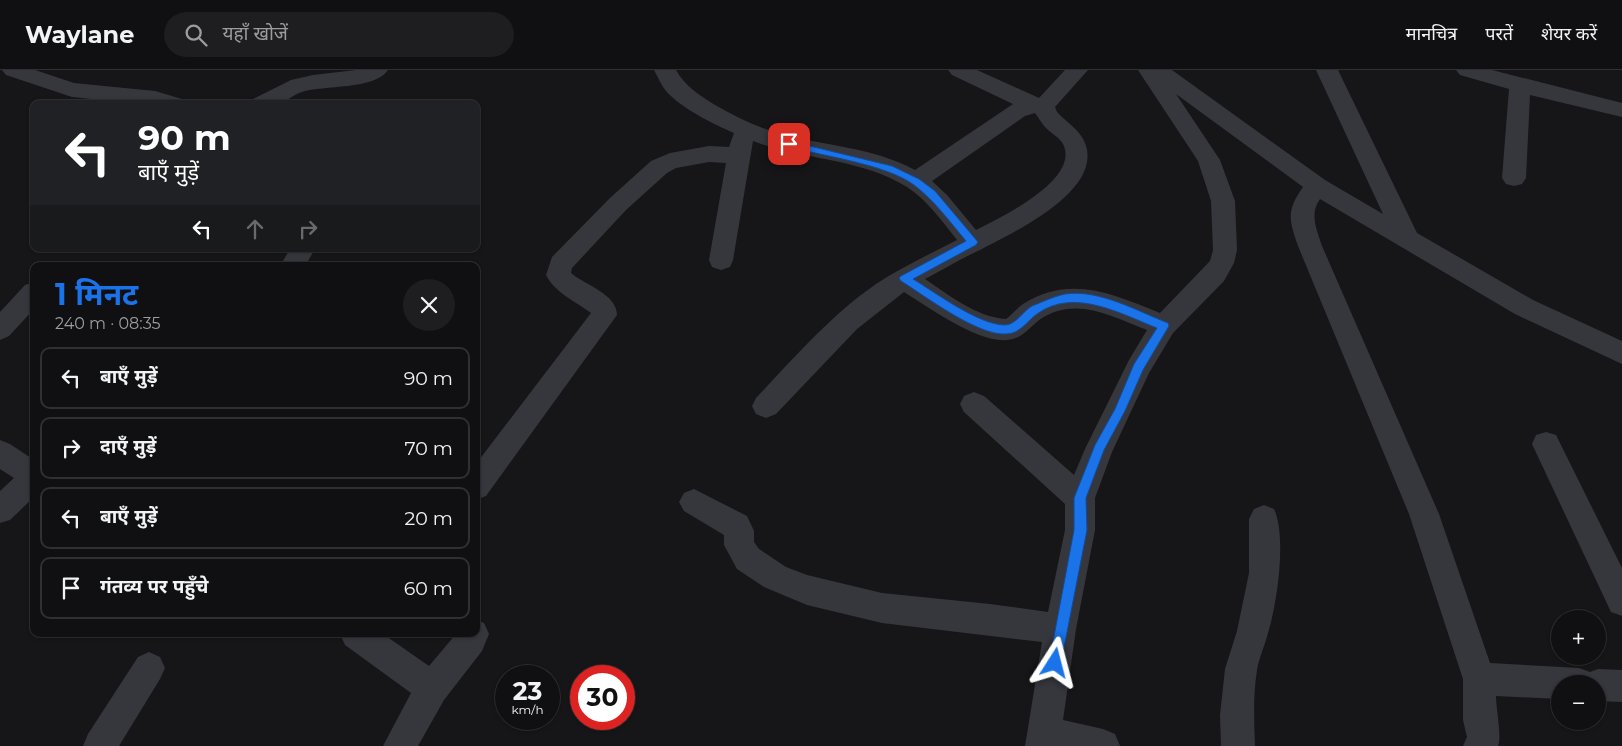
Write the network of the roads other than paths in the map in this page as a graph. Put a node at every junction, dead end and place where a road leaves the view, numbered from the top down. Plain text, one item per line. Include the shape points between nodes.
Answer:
1 (377, 70) edge
2 (665, 70) edge
3 (959, 70) edge
4 (1077, 70) edge
5 (1149, 70) edge
6 (1157, 70) edge
7 (1327, 70) edge
8 (1467, 70) edge
9 (30, 72) edge
10 (1520, 85) junction
11 (160, 100) edge
12 (268, 100) edge
13 (1038, 106) junction
14 (1622, 110) edge
15 (744, 129) junction
16 (738, 156) junction
17 (1514, 178) dead end
18 (916, 181) junction
19 (1317, 186) junction
20 (1408, 240) junction
21 (973, 242) junction
22 (722, 260) dead end
23 (904, 278) junction
24 (30, 296) edge
25 (1164, 326) junction
26 (0, 329) edge
27 (1622, 353) edge
28 (974, 404) dead end
29 (766, 406) dead end
30 (1546, 444) dead end
31 (0, 453) edge
32 (30, 474) edge
33 (30, 481) edge
34 (480, 482) edge
35 (1080, 498) junction
36 (694, 502) dead end
37 (0, 510) edge
38 (1264, 519) dead end
39 (1622, 601) edge
40 (1060, 629) junction
41 (360, 637) edge
42 (472, 637) edge
43 (149, 668) dead end
44 (1479, 679) junction
45 (1551, 683) edge
46 (1606, 685) edge
47 (1622, 686) edge
48 (432, 688) junction
49 (1044, 739) edge
50 (100, 746) edge
51 (400, 746) edge
52 (1103, 746) edge
53 (1238, 746) edge
54 (1480, 746) edge

1 - 12 street via 359,77 292,87
2 - 15 street via 682,93
3 - 13 street
4 - 13 street
5 - 25 street via 1209,160 1224,218 1222,264
6 - 19 street
7 - 20 street
8 - 10 street
9 - 11 street via 72,90
10 - 14 street
10 - 17 street
13 - 18 street via 1017,111
13 - 21 street via 1072,140 1077,163 1066,181 1045,200 1002,228
15 - 16 street
15 - 18 street via 775,141 892,169
16 - 22 street
16 - 34 street via 709,154 670,161 659,167 560,264 558,275 562,281 597,302 604,309 604,315
18 - 21 street
19 - 20 street
19 - 44 street via 1301,210 1310,246 1424,514
20 - 27 street via 1524,307
21 - 23 street
23 - 25 street via 978,324 991,328 1006,330 1017,326 1034,310 1064,298 1100,301
23 - 29 street via 858,310
24 - 26 street
25 - 35 street via 1138,368 1099,449
28 - 35 street
30 - 39 street
31 - 32 street
33 - 37 street
35 - 40 street via 1080,530
36 - 40 street via 736,526 739,545 748,559 775,577 807,590 882,608
38 - 53 street via 1264,573 1253,631 1241,669
40 - 49 street
41 - 48 street
42 - 48 street
43 - 50 street
44 - 45 street
44 - 54 street via 1484,739
46 - 47 street
48 - 51 street
49 - 52 street

